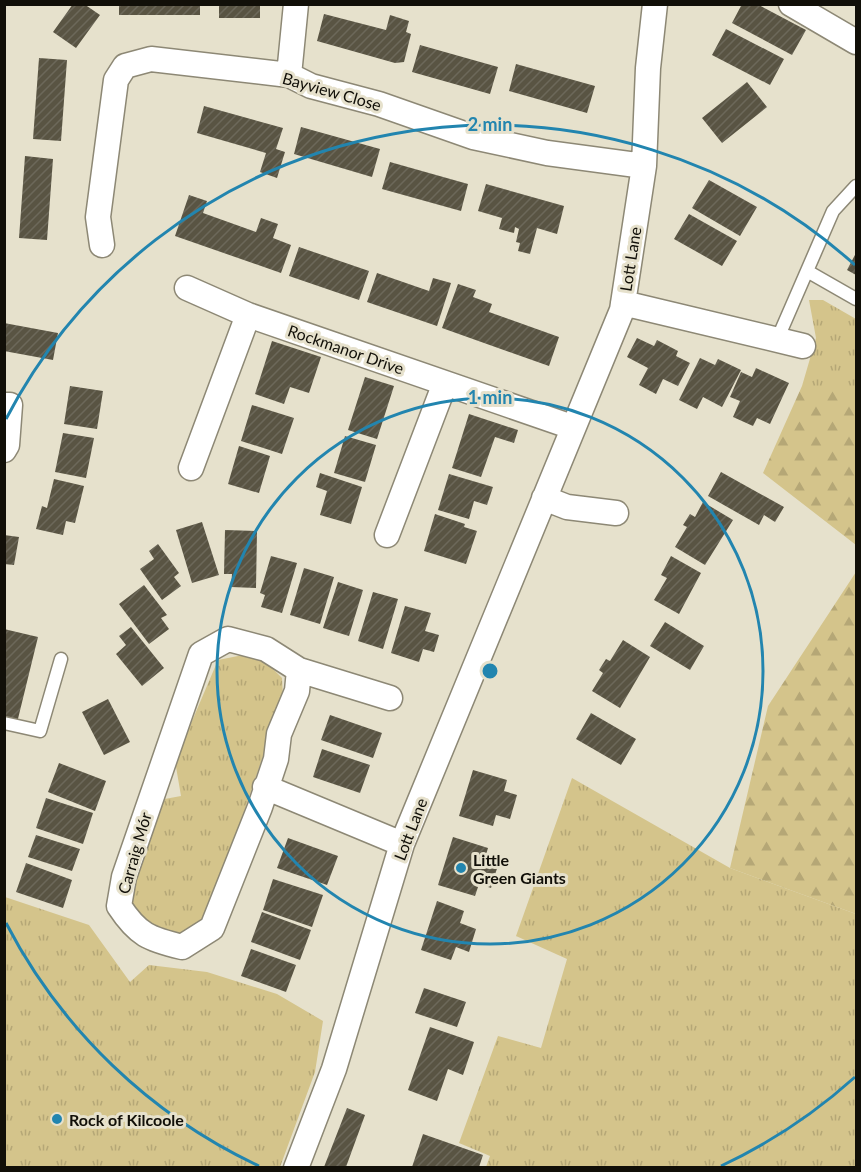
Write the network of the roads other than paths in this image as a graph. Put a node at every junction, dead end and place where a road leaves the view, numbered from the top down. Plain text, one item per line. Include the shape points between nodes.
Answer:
1 (296, 4) edge
2 (655, 4) edge
3 (791, 4) edge
4 (856, 42) edge
5 (289, 75) junction
6 (644, 166) junction
7 (856, 186) edge
8 (102, 245) dead end
9 (807, 271) junction
10 (188, 288) dead end
11 (856, 299) edge
12 (623, 303) junction
13 (248, 315) junction
14 (777, 340) junction
15 (803, 346) dead end
16 (445, 382) junction
17 (4, 405) edge
18 (572, 427) junction
19 (4, 450) edge
20 (191, 468) dead end
21 (544, 498) junction
22 (616, 513) dead end
23 (387, 535) dead end
24 (61, 659) dead end
25 (299, 670) junction
26 (390, 698) dead end
27 (4, 723) edge
28 (265, 787) junction
29 (402, 844) junction
30 (296, 1167) edge

1 - 5 street
2 - 6 street, Lott Lane
3 - 4 street
5 - 6 street, Bayview Close via 311,86 379,104 473,137 547,153
5 - 8 street, Bayview Close via 151,59 125,66 114,92 98,217
6 - 12 street, Lott Lane
7 - 9 lane via 833,211
9 - 11 lane
9 - 14 lane
10 - 13 street, Rockmanor Drive
12 - 14 street
12 - 18 street, Lott Lane
13 - 16 street, Rockmanor Drive
13 - 20 street
14 - 15 street
16 - 18 street, Rockmanor Drive
16 - 23 street
17 - 19 street via 10,405 8,444
18 - 21 street, Lott Lane
21 - 22 street via 567,507
21 - 29 street, Lott Lane
24 - 27 lane via 40,731
25 - 26 street, Carraig Mór
25 - 28 street, Carraig Mór via 297,691 279,734 276,759
25 - 28 street, Carraig Mór via 266,649 228,639 201,654 124,877 119,906 132,927 151,940 182,947 212,928
28 - 29 street
29 - 30 street, Lott Lane via 334,1069

